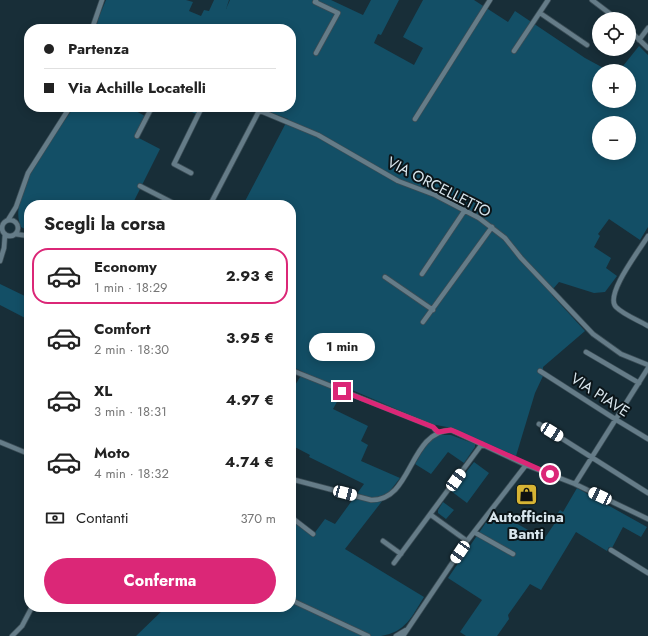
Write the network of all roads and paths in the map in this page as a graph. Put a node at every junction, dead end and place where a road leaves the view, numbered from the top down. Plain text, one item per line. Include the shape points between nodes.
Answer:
1 (102, 0) edge
2 (490, 0) edge
3 (548, 0) edge
4 (592, 0) edge
5 (315, 1) edge
6 (540, 12) junction
7 (608, 12) edge
8 (94, 24) edge
9 (648, 28) edge
10 (636, 37) edge
11 (639, 40) junction
12 (587, 45) dead end
13 (648, 48) edge
14 (514, 51) dead end
15 (316, 53) dead end
16 (67, 112) edge
17 (149, 112) edge
18 (200, 112) edge
19 (258, 112) edge
20 (261, 112) edge
21 (415, 119) dead end
22 (137, 136) dead end
23 (191, 173) dead end
24 (140, 186) dead end
25 (167, 200) edge
26 (213, 200) edge
27 (16, 207) junction
28 (465, 210) junction
29 (5, 221) edge
30 (17, 225) junction
31 (492, 227) junction
32 (2, 230) edge
33 (24, 231) edge
34 (14, 235) junction
35 (24, 235) edge
36 (648, 236) edge
37 (4, 248) junction
38 (0, 261) edge
39 (422, 274) dead end
40 (385, 277) dead end
41 (433, 310) junction
42 (423, 322) dead end
43 (648, 326) edge
44 (586, 352) dead end
45 (648, 367) edge
46 (540, 371) dead end
47 (296, 372) edge
48 (639, 384) junction
49 (615, 419) junction
50 (539, 424) dead end
51 (438, 432) junction
52 (648, 439) edge
53 (0, 442) edge
54 (482, 444) junction
55 (24, 452) edge
56 (592, 457) junction
57 (526, 465) junction
58 (296, 480) edge
59 (575, 484) junction
60 (648, 493) edge
61 (431, 515) junction
62 (648, 519) edge
63 (296, 521) edge
64 (474, 532) junction
65 (313, 534) dead end
66 (384, 541) dead end
67 (467, 541) junction
68 (611, 550) dead end
69 (401, 554) junction
70 (514, 554) dead end
71 (394, 564) dead end
72 (648, 573) edge
73 (296, 602) edge
74 (29, 612) edge
75 (407, 630) junction
76 (12, 636) edge
77 (368, 636) edge
78 (396, 636) edge
79 (403, 636) edge

1 - 8 street
2 - 21 street
3 - 6 street
4 - 7 street
5 - 15 street via 338,14
6 - 12 street
6 - 14 street
9 - 11 street
10 - 11 street
11 - 13 street
16 - 27 street via 28,172
17 - 22 street
18 - 23 street via 174,164
19 - 26 street
20 - 28 street, VIA ORCELLETTO via 318,135 398,181
24 - 25 street
27 - 29 street
27 - 30 street
28 - 31 street, VIA ORCELLETTO
28 - 39 street
29 - 30 street
29 - 32 street
30 - 33 street
30 - 34 street
31 - 41 street
31 - 45 street, VIA ORCELLETTO via 505,238 582,324 621,354
32 - 34 street
32 - 37 street
34 - 35 street
34 - 37 street
36 - 43 street via 616,285 614,298 615,306
37 - 38 street
40 - 41 street
41 - 42 street
44 - 48 street
45 - 48 street
46 - 49 street, VIA PIAVE
47 - 51 street via 433,427
48 - 49 street
49 - 52 street, VIA PIAVE
49 - 56 street
50 - 56 street
51 - 54 street via 451,430
51 - 58 street via 423,444 397,486 380,499 371,500
53 - 55 street
54 - 57 street
54 - 61 street
56 - 59 street
56 - 60 street
57 - 59 street
57 - 64 street
59 - 62 street
61 - 67 street
61 - 69 street
63 - 65 street
64 - 67 street
64 - 70 street
66 - 69 street
67 - 75 street
68 - 72 street
69 - 71 street
73 - 77 street
74 - 76 street via 22,626
75 - 78 street
75 - 79 street

